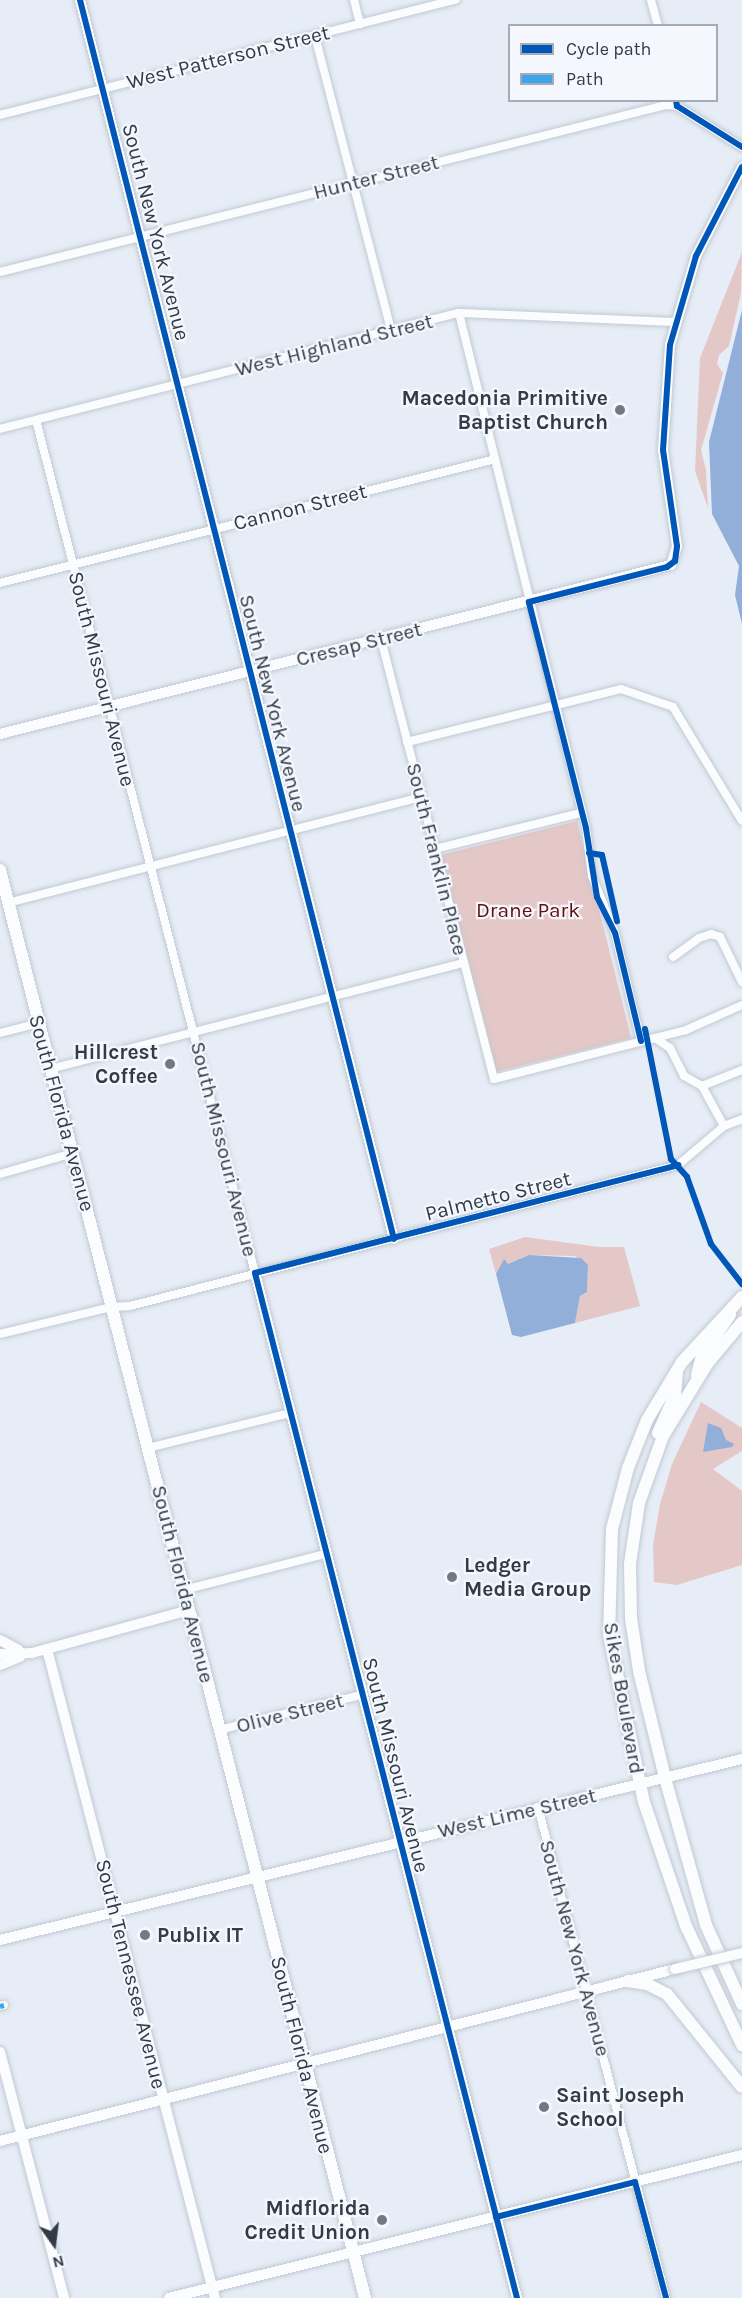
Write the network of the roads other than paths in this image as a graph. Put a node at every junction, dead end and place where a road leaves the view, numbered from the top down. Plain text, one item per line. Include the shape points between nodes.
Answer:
1 (80, 0) edge
2 (354, 0) edge
3 (456, 0) edge
4 (651, 0) edge
5 (360, 24) junction
6 (657, 24) edge
7 (315, 36) junction
8 (103, 89) junction
9 (677, 103) edge
10 (0, 115) edge
11 (742, 147) edge
12 (742, 166) edge
13 (353, 183) junction
14 (140, 237) junction
15 (0, 272) edge
16 (459, 313) junction
17 (675, 321) junction
18 (391, 330) junction
19 (176, 384) junction
20 (36, 420) junction
21 (0, 429) edge
22 (495, 459) junction
23 (212, 529) junction
24 (73, 564) junction
25 (0, 583) edge
26 (529, 602) junction
27 (381, 639) junction
28 (248, 673) junction
29 (555, 704) junction
30 (109, 708) junction
31 (0, 734) edge
32 (407, 742) junction
33 (421, 797) junction
34 (581, 813) junction
35 (742, 821) edge
36 (289, 830) junction
37 (435, 849) junction
38 (151, 866) junction
39 (1, 878) edge
40 (8, 903) junction
41 (673, 957) dead end
42 (464, 963) junction
43 (742, 982) edge
44 (331, 998) junction
45 (742, 1005) edge
46 (39, 1023) junction
47 (0, 1033) edge
48 (195, 1034) junction
49 (655, 1038) junction
50 (641, 1041) junction
51 (50, 1069) junction
52 (742, 1070) edge
53 (702, 1086) junction
54 (742, 1119) edge
55 (724, 1126) junction
56 (73, 1153) junction
57 (0, 1174) edge
58 (394, 1239) junction
59 (255, 1273) junction
60 (740, 1299) edge
61 (112, 1306) junction
62 (742, 1322) edge
63 (0, 1334) edge
64 (678, 1369) junction
65 (697, 1379) junction
66 (290, 1413) junction
67 (148, 1448) junction
68 (645, 1482) junction
69 (325, 1554) junction
70 (184, 1590) junction
71 (189, 1610) junction
72 (0, 1640) edge
73 (47, 1649) junction
74 (31, 1653) junction
75 (0, 1654) edge
76 (0, 1665) edge
77 (361, 1695) junction
78 (219, 1730) junction
79 (742, 1759) edge
80 (665, 1778) junction
81 (639, 1784) junction
82 (538, 1807) junction
83 (398, 1841) junction
84 (257, 1875) junction
85 (115, 1910) junction
86 (0, 1940) edge
87 (742, 1953) edge
88 (628, 1981) junction
89 (586, 1991) junction
90 (742, 2004) edge
91 (447, 2026) junction
92 (742, 2045) edge
93 (0, 2052) edge
94 (304, 2063) junction
95 (742, 2087) edge
96 (163, 2098) junction
97 (22, 2135) junction
98 (0, 2140) edge
99 (742, 2156) edge
100 (635, 2182) junction
101 (496, 2217) junction
102 (352, 2251) junction
103 (214, 2292) edge
104 (63, 2298) edge
105 (169, 2298) edge
106 (365, 2298) edge
107 (517, 2298) edge
108 (666, 2298) edge

1 - 8 street, South New York Avenue
2 - 5 street
3 - 5 street, West Patterson Street
4 - 6 street
5 - 7 street, West Patterson Street
7 - 8 street, West Patterson Street
7 - 13 street
8 - 10 street, West Patterson Street
8 - 14 street, South New York Avenue
9 - 11 street, Hunter Street
9 - 13 street, Hunter Street
12 - 17 street via 696,255
13 - 14 street, Hunter Street
13 - 18 street
14 - 15 street, Hunter Street
14 - 19 street, South New York Avenue
16 - 17 street, West Highland Street
16 - 18 street, West Highland Street
16 - 22 street
17 - 26 street, Cresap Street via 664,388 663,450 677,555 668,567
18 - 19 street, West Highland Street
19 - 20 street, West Highland Street
19 - 23 street, South New York Avenue
20 - 21 street, West Highland Street
20 - 24 street, South Missouri Avenue
22 - 23 street, Cannon Street
22 - 26 street
23 - 24 street, Cannon Street
23 - 28 street, South New York Avenue
24 - 25 street, Cannon Street
24 - 30 street, South Missouri Avenue
26 - 27 street, Cresap Street
26 - 29 street
27 - 28 street, Cresap Street
27 - 32 street, South Franklin Place
28 - 30 street, Cresap Street
28 - 36 street, South New York Avenue
29 - 32 street
29 - 34 street
29 - 35 street via 621,689 666,702 680,716
30 - 31 street, Cresap Street
30 - 38 street, South Missouri Avenue
32 - 33 street, South Franklin Place
33 - 36 street
33 - 37 street, South Franklin Place
34 - 37 street
34 - 50 street via 597,897 615,933
36 - 38 street
36 - 44 street, South New York Avenue
37 - 42 street, South Franklin Place
38 - 40 street
38 - 48 street, South Missouri Avenue
39 - 40 main road, South Florida Avenue
40 - 46 main road, South Florida Avenue
41 - 43 street via 699,938 720,937
42 - 44 street
42 - 50 street, South Franklin Place via 494,1079
44 - 48 street
44 - 58 street, South New York Avenue
45 - 49 street via 686,1030
46 - 47 street
46 - 51 main road, South Florida Avenue
48 - 51 street
48 - 59 street, South Missouri Avenue
49 - 50 street
49 - 53 street via 670,1048 684,1076
51 - 56 main road, South Florida Avenue
52 - 53 street
53 - 55 street
54 - 55 street
55 - 58 street, Palmetto Street via 678,1166
56 - 57 street
56 - 61 main road, South Florida Avenue
58 - 59 street, Palmetto Street
59 - 61 street, Palmetto Street via 130,1306
59 - 66 street, South Missouri Avenue
60 - 64 main road, Sikes Boulevard
60 - 65 main road via 702,1355
61 - 63 street, Palmetto Street
61 - 67 main road, South Florida Avenue
62 - 65 main road, Sikes Boulevard
64 - 68 main road via 675,1395 642,1473
64 - 81 main road, Sikes Boulevard via 636,1449 612,1529 609,1635
65 - 68 main road, Sikes Boulevard via 663,1436
66 - 67 street
66 - 69 street, South Missouri Avenue
67 - 70 main road, South Florida Avenue
68 - 80 main road, Sikes Boulevard via 630,1564 631,1618 639,1671
69 - 70 street
69 - 77 street, South Missouri Avenue
70 - 71 main road, South Florida Avenue
71 - 73 street
71 - 78 main road, South Florida Avenue
72 - 74 street via 9,1648
73 - 74 street
73 - 85 street, South Tennessee Avenue
74 - 75 street
74 - 76 street
77 - 78 street, Olive Street
77 - 83 street, South Missouri Avenue
78 - 84 main road, South Florida Avenue
79 - 80 street, West Lime Street
80 - 81 street, West Lime Street
80 - 90 main road, Sikes Boulevard via 706,1925
81 - 82 street, West Lime Street
81 - 92 main road, Sikes Boulevard via 686,1926
82 - 83 street, West Lime Street
82 - 89 street, South New York Avenue
83 - 84 street, West Lime Street
83 - 91 street, South Missouri Avenue
84 - 85 street, West Lime Street
84 - 94 main road, South Florida Avenue
85 - 86 street, West Lime Street
85 - 96 street, South Tennessee Avenue
87 - 88 street, bridge
88 - 89 street
88 - 95 main road via 647,1984 667,1994
89 - 91 street
89 - 100 street, South New York Avenue
91 - 94 street
91 - 101 street, South Missouri Avenue
93 - 97 street
94 - 96 street
94 - 102 main road, South Florida Avenue
96 - 97 street
96 - 103 street, South Tennessee Avenue
97 - 98 street
97 - 104 street
99 - 100 street
100 - 101 street
100 - 108 street, South New York Avenue
101 - 102 street
101 - 107 street, South Missouri Avenue
102 - 103 street
102 - 106 main road, South Florida Avenue
103 - 105 street

